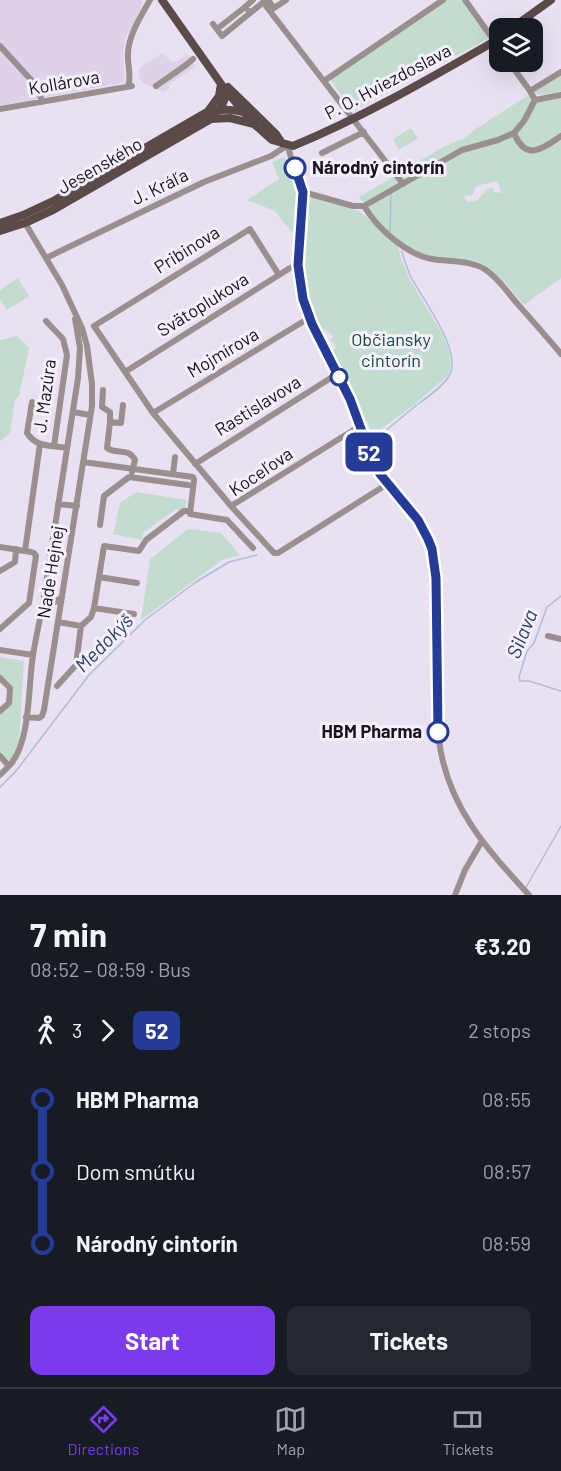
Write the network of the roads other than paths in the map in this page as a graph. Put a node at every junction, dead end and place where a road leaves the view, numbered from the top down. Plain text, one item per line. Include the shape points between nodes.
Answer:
1 (150, 0) edge
2 (162, 0) edge
3 (253, 0) edge
4 (285, 0) edge
5 (443, 0) edge
6 (465, 0) edge
7 (551, 0) edge
8 (268, 1) edge
9 (245, 7) junction
10 (250, 13) junction
11 (526, 18) edge
12 (489, 29) edge
13 (489, 44) edge
14 (0, 46) edge
15 (193, 59) dead end
16 (516, 72) edge
17 (561, 72) edge
18 (324, 81) junction
19 (156, 86) dead end
20 (225, 87) junction
21 (530, 90) junction
22 (561, 95) edge
23 (535, 100) junction
24 (42, 102) junction
25 (0, 110) edge
26 (220, 110) junction
27 (243, 111) junction
28 (209, 116) junction
29 (354, 120) junction
30 (256, 121) junction
31 (364, 132) junction
32 (514, 133) junction
33 (561, 136) edge
34 (285, 144) junction
35 (322, 153) dead end
36 (403, 184) junction
37 (303, 192) junction
38 (364, 206) junction
39 (29, 213) junction
40 (17, 217) junction
41 (0, 223) edge
42 (25, 223) junction
43 (0, 231) edge
44 (46, 258) junction
45 (298, 265) junction
46 (279, 275) junction
47 (74, 312) junction
48 (309, 318) junction
49 (46, 321) dead end
50 (561, 354) edge
51 (125, 372) junction
52 (337, 374) junction
53 (103, 390) dead end
54 (32, 402) dead end
55 (123, 405) dead end
56 (73, 412) junction
57 (153, 413) junction
58 (90, 415) junction
59 (110, 422) junction
60 (360, 426) junction
61 (40, 444) junction
62 (54, 446) junction
63 (67, 448) junction
64 (175, 457) dead end
65 (83, 462) junction
66 (195, 464) junction
67 (133, 469) junction
68 (173, 474) junction
69 (129, 477) junction
70 (389, 483) junction
71 (188, 485) dead end
72 (58, 504) junction
73 (77, 506) junction
74 (231, 506) junction
75 (190, 513) junction
76 (100, 525) dead end
77 (0, 547) edge
78 (253, 548) dead end
79 (16, 549) junction
80 (25, 551) junction
81 (0, 571) edge
82 (99, 577) junction
83 (137, 583) dead end
84 (45, 596) junction
85 (62, 597) junction
86 (43, 608) junction
87 (94, 608) junction
88 (60, 612) junction
89 (134, 614) dead end
90 (58, 622) junction
91 (81, 626) junction
92 (0, 629) edge
93 (548, 636) dead end
94 (561, 639) edge
95 (0, 651) edge
96 (33, 655) junction
97 (0, 678) edge
98 (57, 686) dead end
99 (0, 711) edge
100 (26, 717) junction
101 (0, 756) edge
102 (9, 766) junction
103 (0, 775) edge
104 (482, 841) junction
105 (455, 895) edge
106 (529, 895) edge

1 - 24 street, Kollárova via 128,47 130,86
2 - 20 main road
3 - 9 street
4 - 8 street via 274,9
5 - 18 street
6 - 12 street
7 - 11 main road
8 - 10 street
8 - 18 street
9 - 10 street
9 - 10 street via 215,27 222,36
13 - 29 main road, P. O. Hviezdoslava
14 - 24 street via 34,83
15 - 19 street
16 - 21 street
17 - 21 street
18 - 29 street
20 - 26 main road
20 - 27 main road
20 - 28 main road
20 - 30 main road
21 - 23 street
22 - 23 street
23 - 32 street
24 - 25 street, Kollárova
26 - 27 main road, Jesenského
26 - 28 main road, Jesenského
27 - 30 main road, Jesenského
28 - 30 main road
28 - 39 main road, Jesenského
28 - 42 main road, Jesenského via 73,200
29 - 31 street
29 - 34 main road, P. O. Hviezdoslava via 293,146
30 - 34 main road
31 - 35 street
31 - 36 street
32 - 33 street via 530,151
32 - 36 street via 462,150
34 - 37 street
34 - 44 street, J. Kráľa via 271,156 204,182
36 - 38 street
37 - 38 street
37 - 45 street
38 - 50 street via 387,233 412,252 489,272
39 - 40 main road, Jesenského
39 - 42 main road
40 - 41 main road, Jesenského
40 - 42 main road
42 - 43 main road, Jesenského
42 - 44 street, Nade Hejnej
44 - 47 street, Nade Hejnej
45 - 46 street, Svätoplukova
45 - 48 street
46 - 51 street, Svätoplukova
46 - 51 street, Pribinova via 250,230 94,326
47 - 56 street, Nade Hejnej via 80,358
47 - 58 street, Nade Hejnej via 85,338 91,370
48 - 52 street
48 - 57 street, Mojmírova
49 - 62 street, J. Mazúra via 63,339 67,354
51 - 57 street
52 - 60 street
52 - 66 street, Rastislavova
53 - 59 street via 102,407 110,412
54 - 61 street, J. Mazúra via 27,433
55 - 59 street via 121,423
56 - 58 street
56 - 63 street, Nade Hejnej
57 - 66 street
58 - 65 street, Nade Hejnej
59 - 67 street via 107,448 129,453 135,459
60 - 70 street via 375,465
60 - 74 street, Koceľova
61 - 62 street, J. Mazúra
61 - 80 street, J. Mazúra
62 - 63 street, J. Mazúra
63 - 72 street, Nade Hejnej
64 - 68 street
65 - 67 street
65 - 73 street, Nade Hejnej
66 - 74 street
67 - 68 street
67 - 69 street
68 - 75 street via 195,480
69 - 71 street
69 - 76 street via 104,496
70 - 74 street, Koceľova via 278,553
70 - 104 street via 418,520 432,549 439,740 458,805
72 - 73 street
72 - 84 street, Nade Hejnej
73 - 85 street, Nade Hejnej
75 - 78 street via 227,520
75 - 82 street via 184,511 139,550 104,546
77 - 79 street
79 - 80 street
79 - 81 street via 15,562
80 - 92 street via 36,556 29,603
82 - 83 street
82 - 87 street
84 - 85 street via 50,602
84 - 86 street, Nade Hejnej
85 - 88 street, Nade Hejnej
86 - 88 street via 55,605
86 - 96 street, Nade Hejnej
87 - 89 street
87 - 91 street
88 - 90 street, Nade Hejnej
90 - 91 street
90 - 100 street, Nade Hejnej via 43,714 39,718
91 - 98 street via 76,665
93 - 94 street
95 - 96 street
96 - 100 street, Nade Hejnej
97 - 99 street via 10,688 9,703
100 - 102 street, Nade Hejnej via 19,750
101 - 102 street
102 - 103 street
104 - 105 street
104 - 106 street

